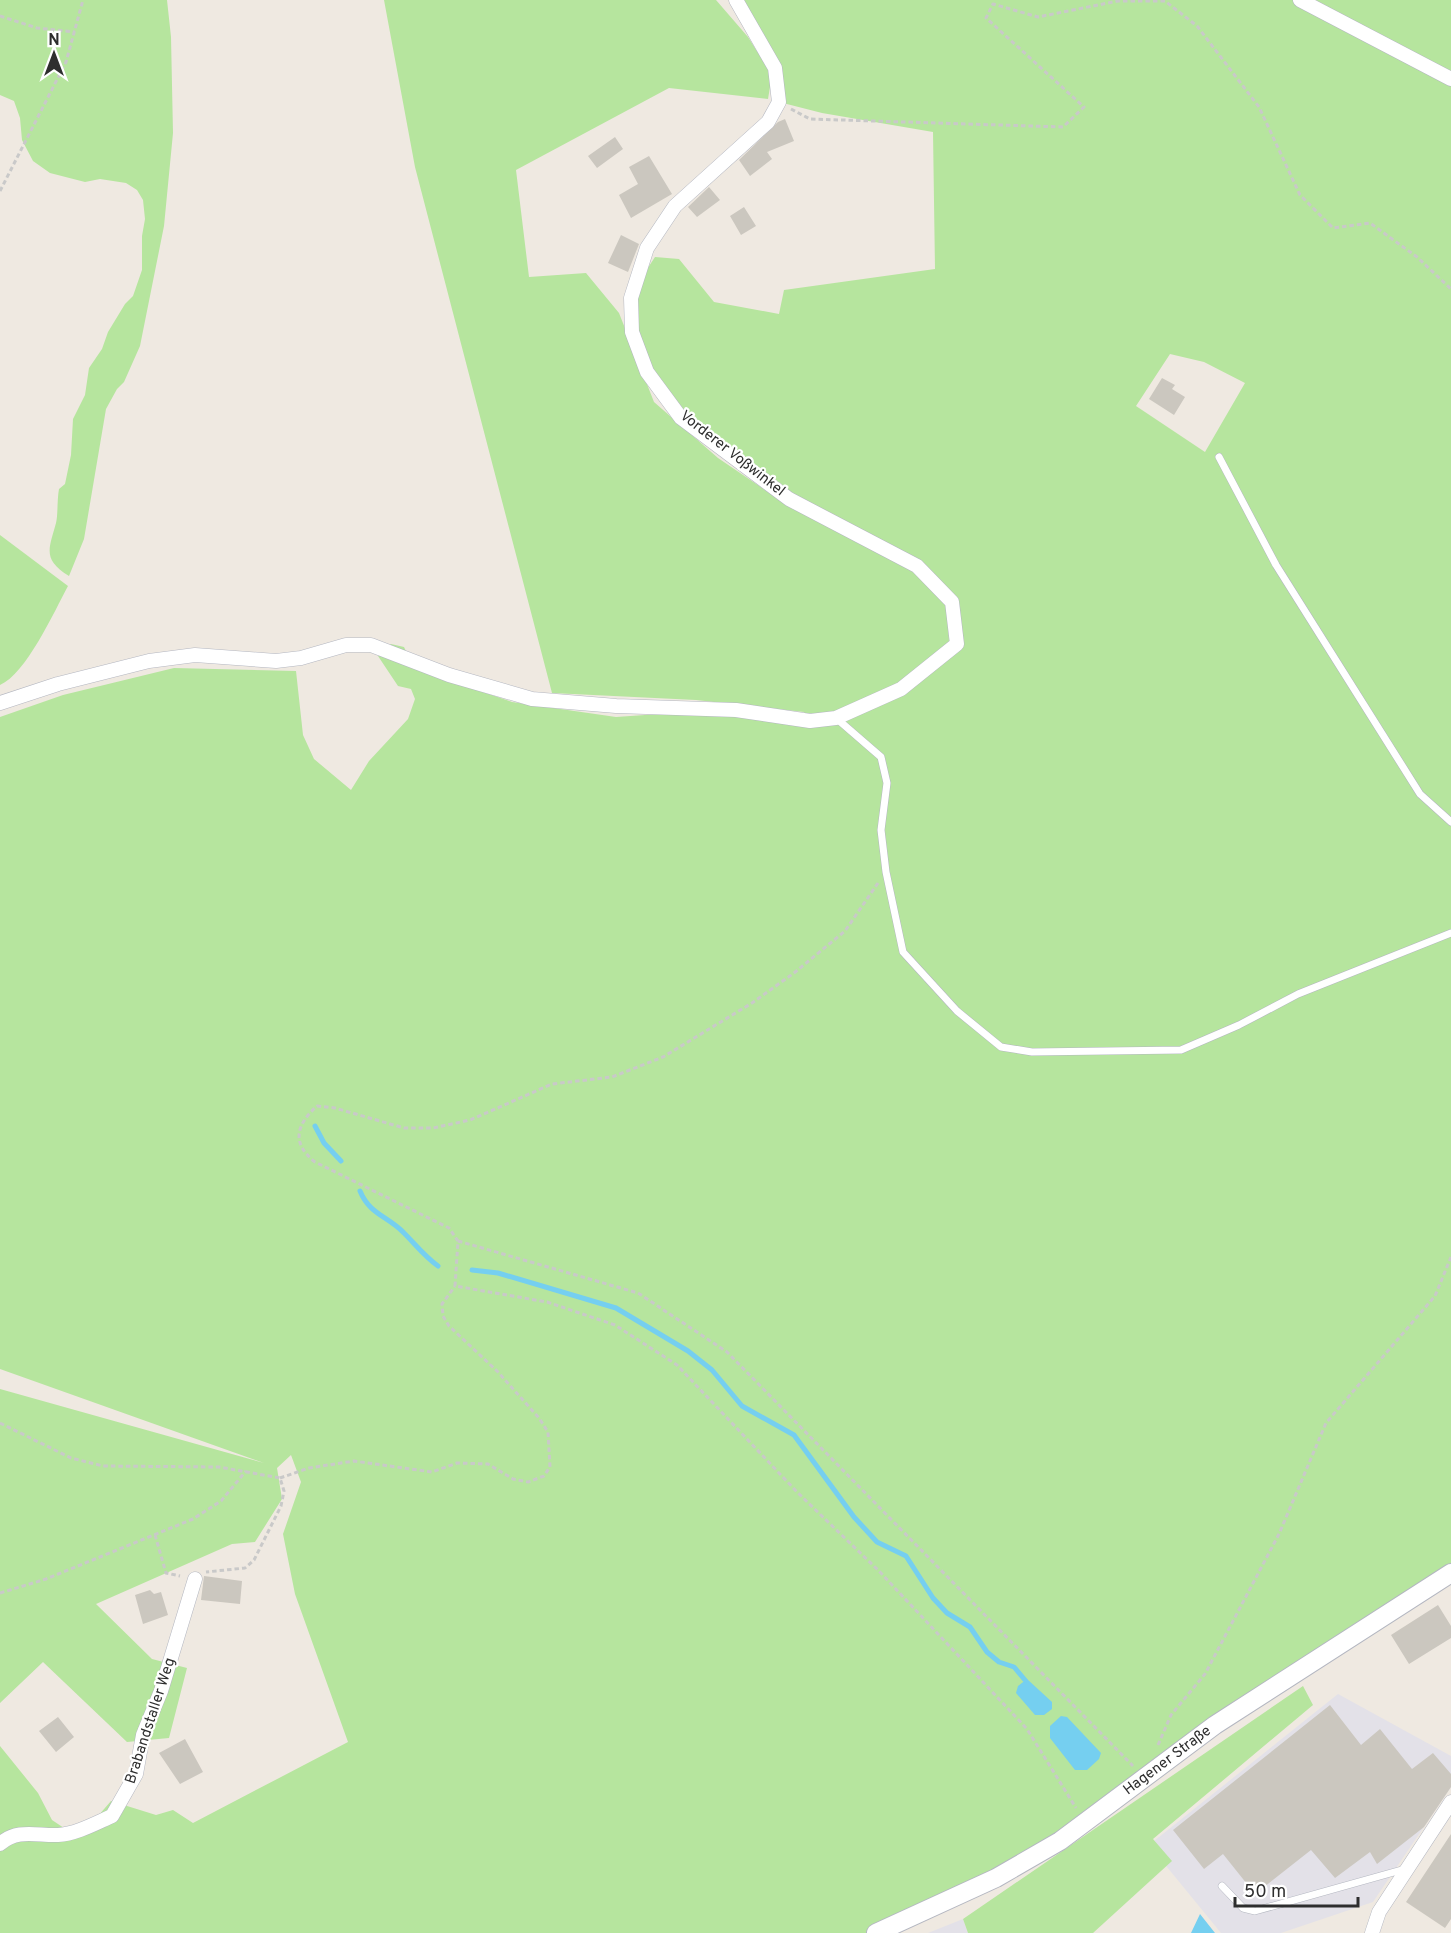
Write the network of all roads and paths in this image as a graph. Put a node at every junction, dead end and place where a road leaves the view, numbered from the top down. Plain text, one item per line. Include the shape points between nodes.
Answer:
1 (83, 0) edge
2 (736, 0) edge
3 (1300, 0) edge
4 (0, 16) edge
5 (75, 32) junction
6 (1451, 79) edge
7 (779, 102) junction
8 (0, 190) edge
9 (1451, 290) edge
10 (1219, 458) dead end
11 (0, 703) edge
12 (836, 718) junction
13 (1451, 822) edge
14 (886, 872) junction
15 (1451, 933) edge
16 (458, 1241) junction
17 (1451, 1257) edge
18 (454, 1286) junction
19 (0, 1423) edge
20 (246, 1471) junction
21 (280, 1479) junction
22 (155, 1535) junction
23 (1451, 1573) edge
24 (195, 1579) junction
25 (0, 1593) edge
26 (1157, 1746) dead end
27 (1144, 1778) junction
28 (1451, 1802) edge
29 (1084, 1824) junction
30 (0, 1845) edge
31 (1406, 1868) junction
32 (1222, 1886) dead end
33 (876, 1933) edge
34 (1372, 1933) edge

1 - 5 path
2 - 7 street via 775,68
3 - 6 street
4 - 5 path via 37,28
5 - 8 path via 66,62
7 - 9 path via 810,119 1062,127 1084,107 986,18 993,4 1038,17 1118,1 1165,1 1197,26 1259,107 1300,195 1333,228 1370,223 1417,257
7 - 12 street, Vorderer Voßwinkel via 768,122 675,206 647,248 631,297 632,332 647,372 681,418 789,499 917,566 952,602 957,644 901,689
10 - 13 lane via 1276,565 1420,794
11 - 12 street via 149,661 195,655 276,661 346,645 371,645 449,675 532,699 736,710 810,722
12 - 14 lane via 881,757 887,783 881,830
14 - 15 lane via 903,952 957,1011 1001,1047 1032,1052 1181,1050 1298,994
14 - 16 path via 845,931 752,1003 663,1057 612,1077 552,1084 470,1120 433,1128 404,1128 335,1107 317,1106 304,1118 298,1135 303,1152 315,1162 449,1228
16 - 18 path
16 - 27 path via 638,1293 727,1352
17 - 26 path via 1435,1296 1326,1423 1279,1534 1205,1674 1170,1715
18 - 21 path via 442,1304 443,1316 497,1371 548,1432 550,1467 544,1476 528,1482 513,1479 488,1464 457,1463 432,1472 354,1461 309,1468
18 - 29 path via 547,1302 615,1325 677,1365 797,1492 887,1579 1027,1729
19 - 20 path via 71,1458 103,1466 189,1466
20 - 21 path
20 - 22 path via 221,1501 194,1519
21 - 24 path via 284,1491 281,1506 254,1560 245,1568 205,1572
22 - 24 path via 166,1573
22 - 25 path via 46,1579
23 - 27 main road, Hagener Straße via 1215,1725
24 - 30 street, Brabandstaller Weg via 161,1691 143,1735 136,1774 112,1816 59,1835 32,1833 7,1837
27 - 29 main road, Hagener Straße
28 - 31 street
29 - 33 main road, Hagener Straße via 996,1878
31 - 32 lane via 1255,1911 1243,1908
31 - 34 street via 1379,1912

